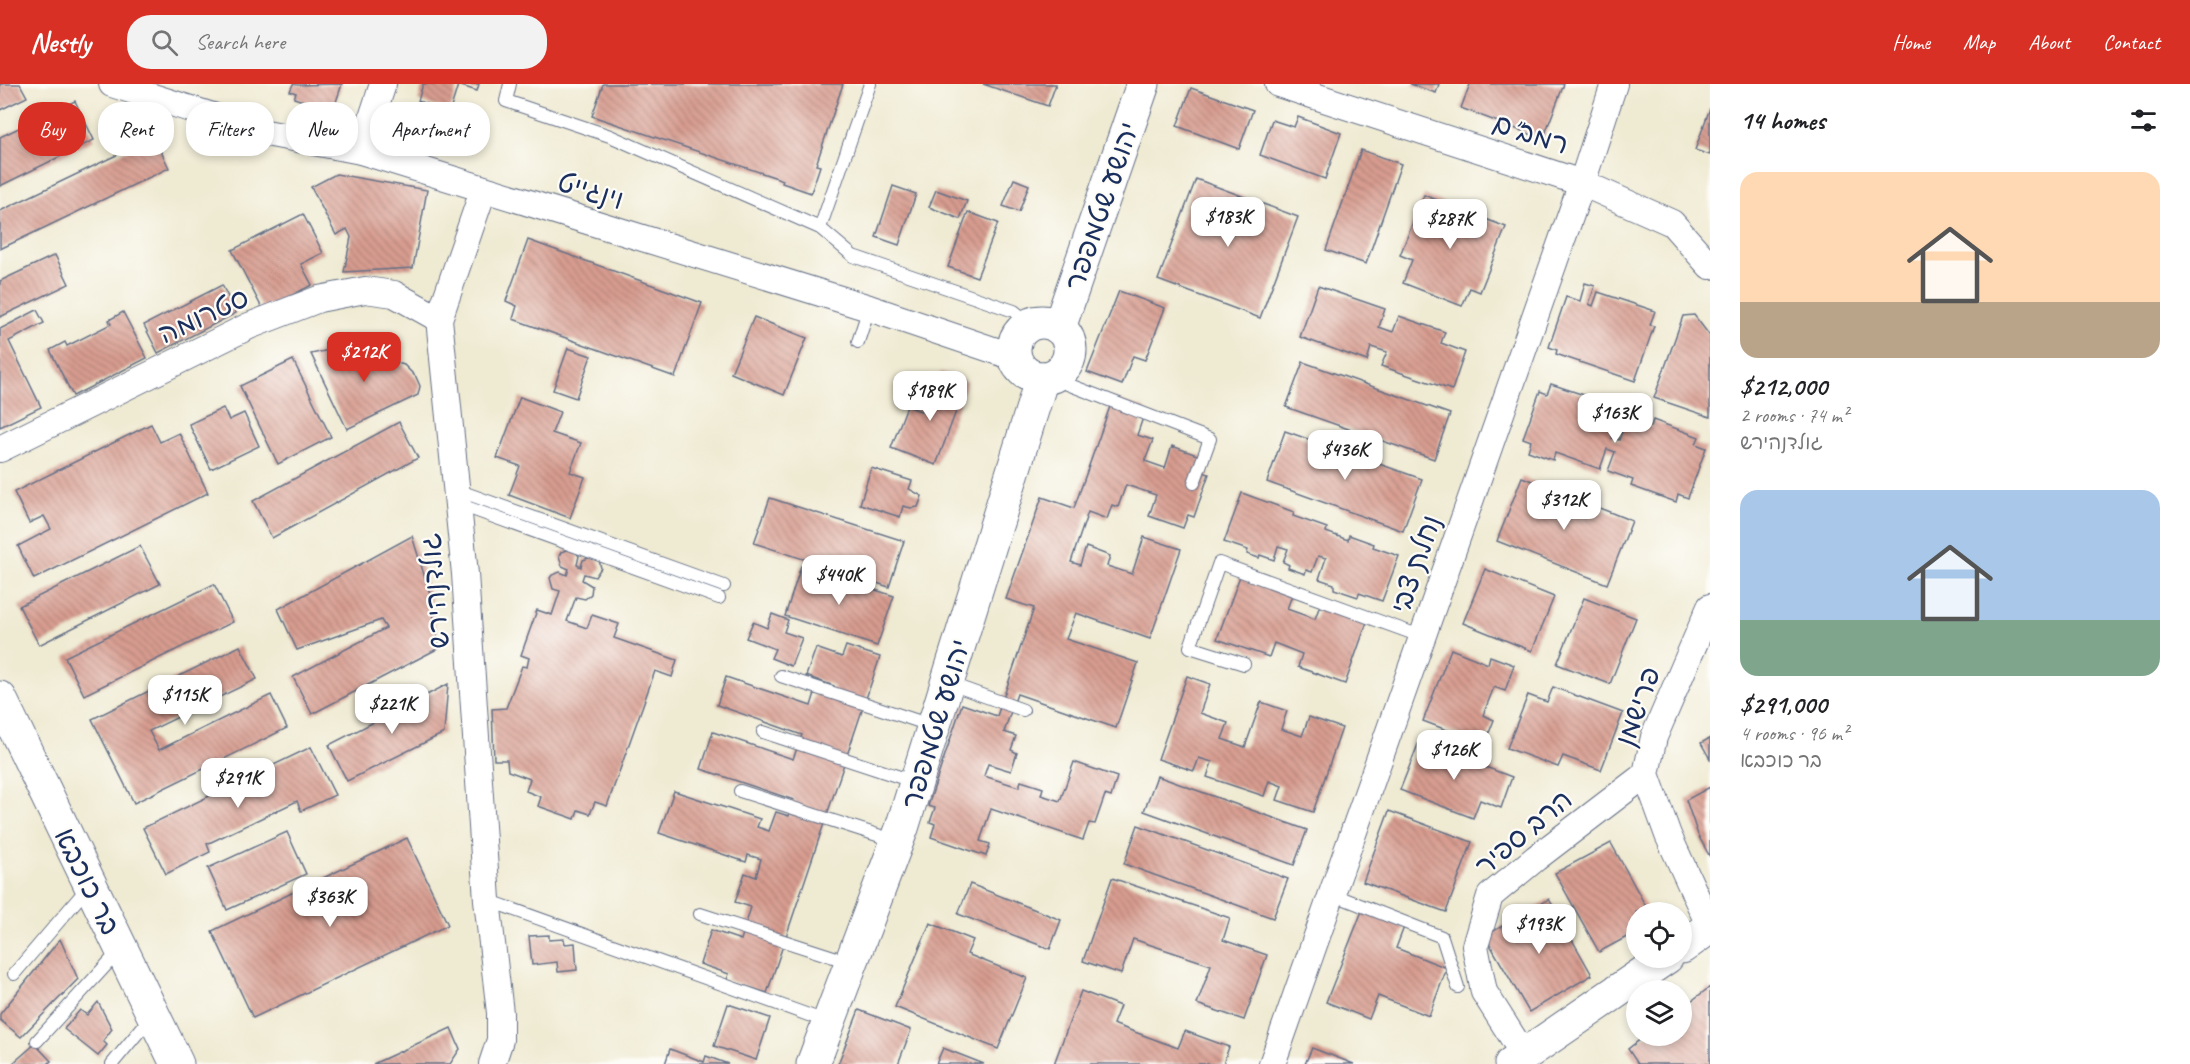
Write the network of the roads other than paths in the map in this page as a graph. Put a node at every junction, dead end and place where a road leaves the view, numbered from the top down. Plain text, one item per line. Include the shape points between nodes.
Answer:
1 (112, 84) edge
2 (383, 84) edge
3 (510, 84) edge
4 (870, 84) edge
5 (1143, 84) edge
6 (1278, 84) edge
7 (1614, 84) edge
8 (361, 151) junction
9 (1582, 183) junction
10 (483, 191) junction
11 (820, 228) junction
12 (1710, 266) edge
13 (869, 308) junction
14 (439, 319) junction
15 (1044, 326) junction
16 (858, 342) dead end
17 (1014, 357) junction
18 (1046, 378) junction
19 (0, 449) edge
20 (1194, 483) dead end
21 (457, 497) junction
22 (722, 592) dead end
23 (1710, 607) edge
24 (1423, 637) junction
25 (1244, 664) dead end
26 (781, 676) dead end
27 (947, 683) junction
28 (0, 698) edge
29 (1023, 710) dead end
30 (934, 726) junction
31 (763, 732) dead end
32 (1646, 774) junction
33 (916, 783) junction
34 (740, 791) dead end
35 (897, 841) junction
36 (90, 885) junction
37 (1332, 894) junction
38 (487, 900) junction
39 (700, 914) dead end
40 (1710, 927) edge
41 (1692, 940) edge
42 (120, 949) junction
43 (850, 963) junction
44 (1651, 968) edge
45 (14, 974) dead end
46 (1458, 987) dead end
47 (152, 1016) junction
48 (829, 1023) junction
49 (37, 1041) dead end
50 (1518, 1060) edge
51 (112, 1064) edge
52 (177, 1064) edge
53 (492, 1064) edge
54 (813, 1064) edge
55 (1272, 1064) edge

1 - 8 street, וינגייט via 266,133
2 - 8 street
3 - 11 lane via 506,101 610,136
4 - 11 lane
5 - 15 street, יהושע שטמפפר
6 - 9 street, רמב"ם
7 - 9 street, נחלת צבי
8 - 10 street, וינגייט
9 - 12 street, רמב"ם via 1672,223
9 - 24 street, נחלת צבי
10 - 13 street, וינגייט
10 - 14 street, גולדנהירש
11 - 15 lane via 853,256 1014,311
13 - 16 lane
13 - 17 street, וינגייט
14 - 19 street, סטרומה via 394,294 365,290 319,299 249,326
14 - 21 street, גולדנהירש
15 - 17 street via 1016,338
15 - 18 street via 1069,342 1070,352 1063,368
17 - 18 street via 1024,372
18 - 20 lane via 1210,439
18 - 27 street, יהושע שטמפפר
21 - 22 lane
21 - 38 street, גולדנהירש
23 - 32 street, פרישמן via 1654,737
24 - 25 lane via 1219,563 1190,647
24 - 37 street, נחלת צבי
26 - 30 lane
27 - 29 lane
27 - 30 street, יהושע שטמפפר
28 - 36 street, בר כוכבא
30 - 33 street, יהושע שטמפפר
31 - 33 lane
32 - 40 street, פרישמן via 1668,835
32 - 50 street, הרב ספיר via 1490,896 1475,946 1484,992
33 - 35 street, יהושע שטמפפר
34 - 35 lane
35 - 43 street, יהושע שטמפפר
36 - 42 street, בר כוכבא
36 - 45 lane
37 - 46 lane via 1442,937
37 - 55 street, נחלת צבי
38 - 48 lane
38 - 53 street, גולדנהירש via 500,1013 500,1040
39 - 43 lane
40 - 41 street
42 - 47 street, בר כוכבא
42 - 49 lane
43 - 48 street, יהושע שטמפפר
44 - 50 street
47 - 51 lane
47 - 52 street, בר כוכבא
48 - 54 street, יהושע שטמפפר

